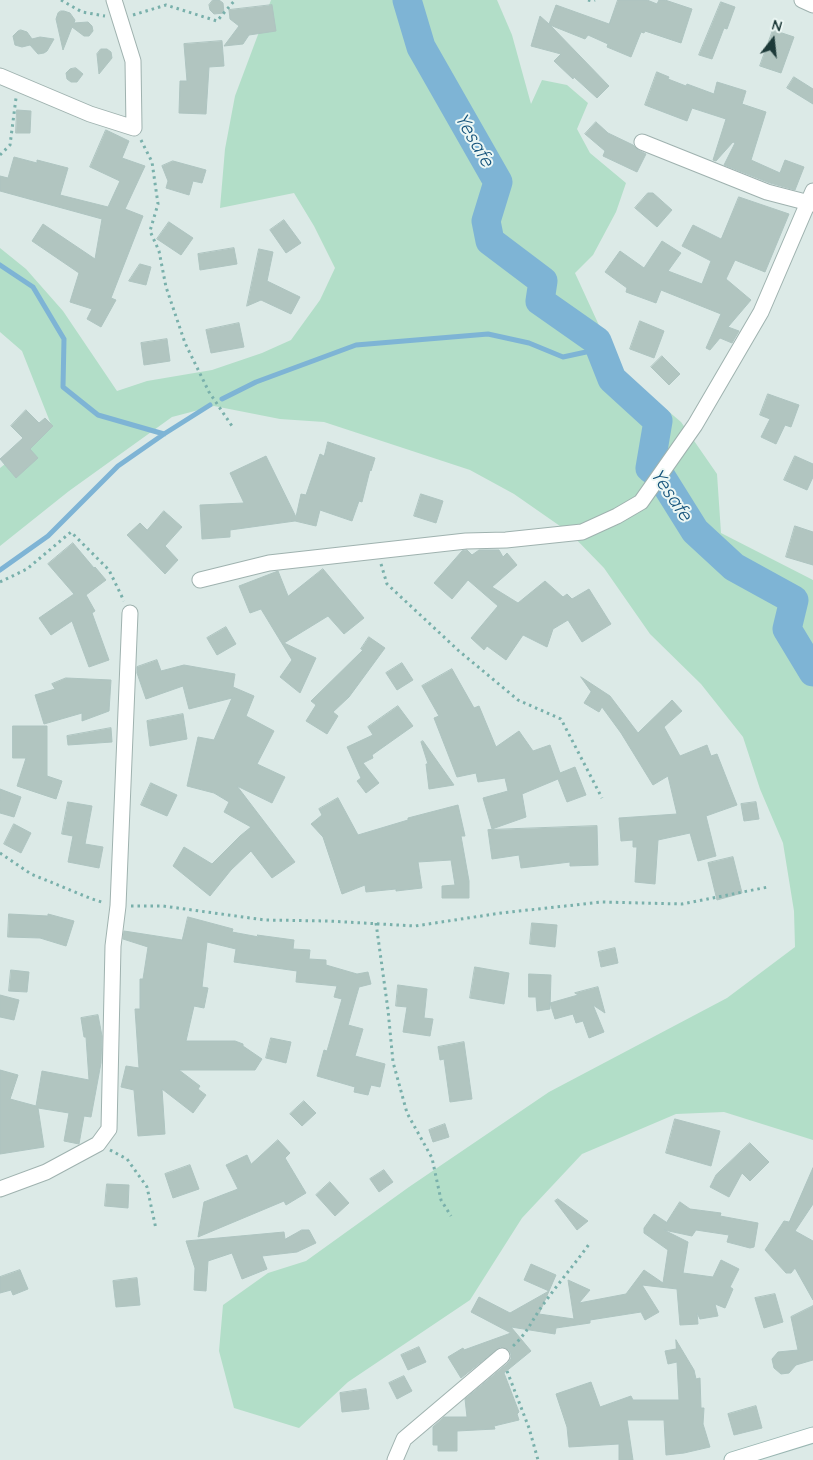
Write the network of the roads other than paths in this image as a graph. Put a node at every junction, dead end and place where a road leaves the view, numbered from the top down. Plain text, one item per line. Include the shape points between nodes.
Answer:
1 (114, 0) edge
2 (802, 0) edge
3 (813, 5) edge
4 (0, 76) edge
5 (642, 142) dead end
6 (812, 199) edge
7 (200, 580) dead end
8 (130, 613) road end
9 (0, 1189) edge
10 (502, 1356) road end
11 (813, 1435) edge
12 (395, 1460) edge
13 (732, 1460) edge

1 - 4 street via 133,60 134,128 90,114
2 - 3 street
5 - 6 street via 767,192
6 - 7 street via 761,312 695,425 642,502 582,532 269,563
8 - 9 street via 118,906 113,946 109,1129 98,1144 46,1172
10 - 12 street via 404,1439
11 - 13 street

